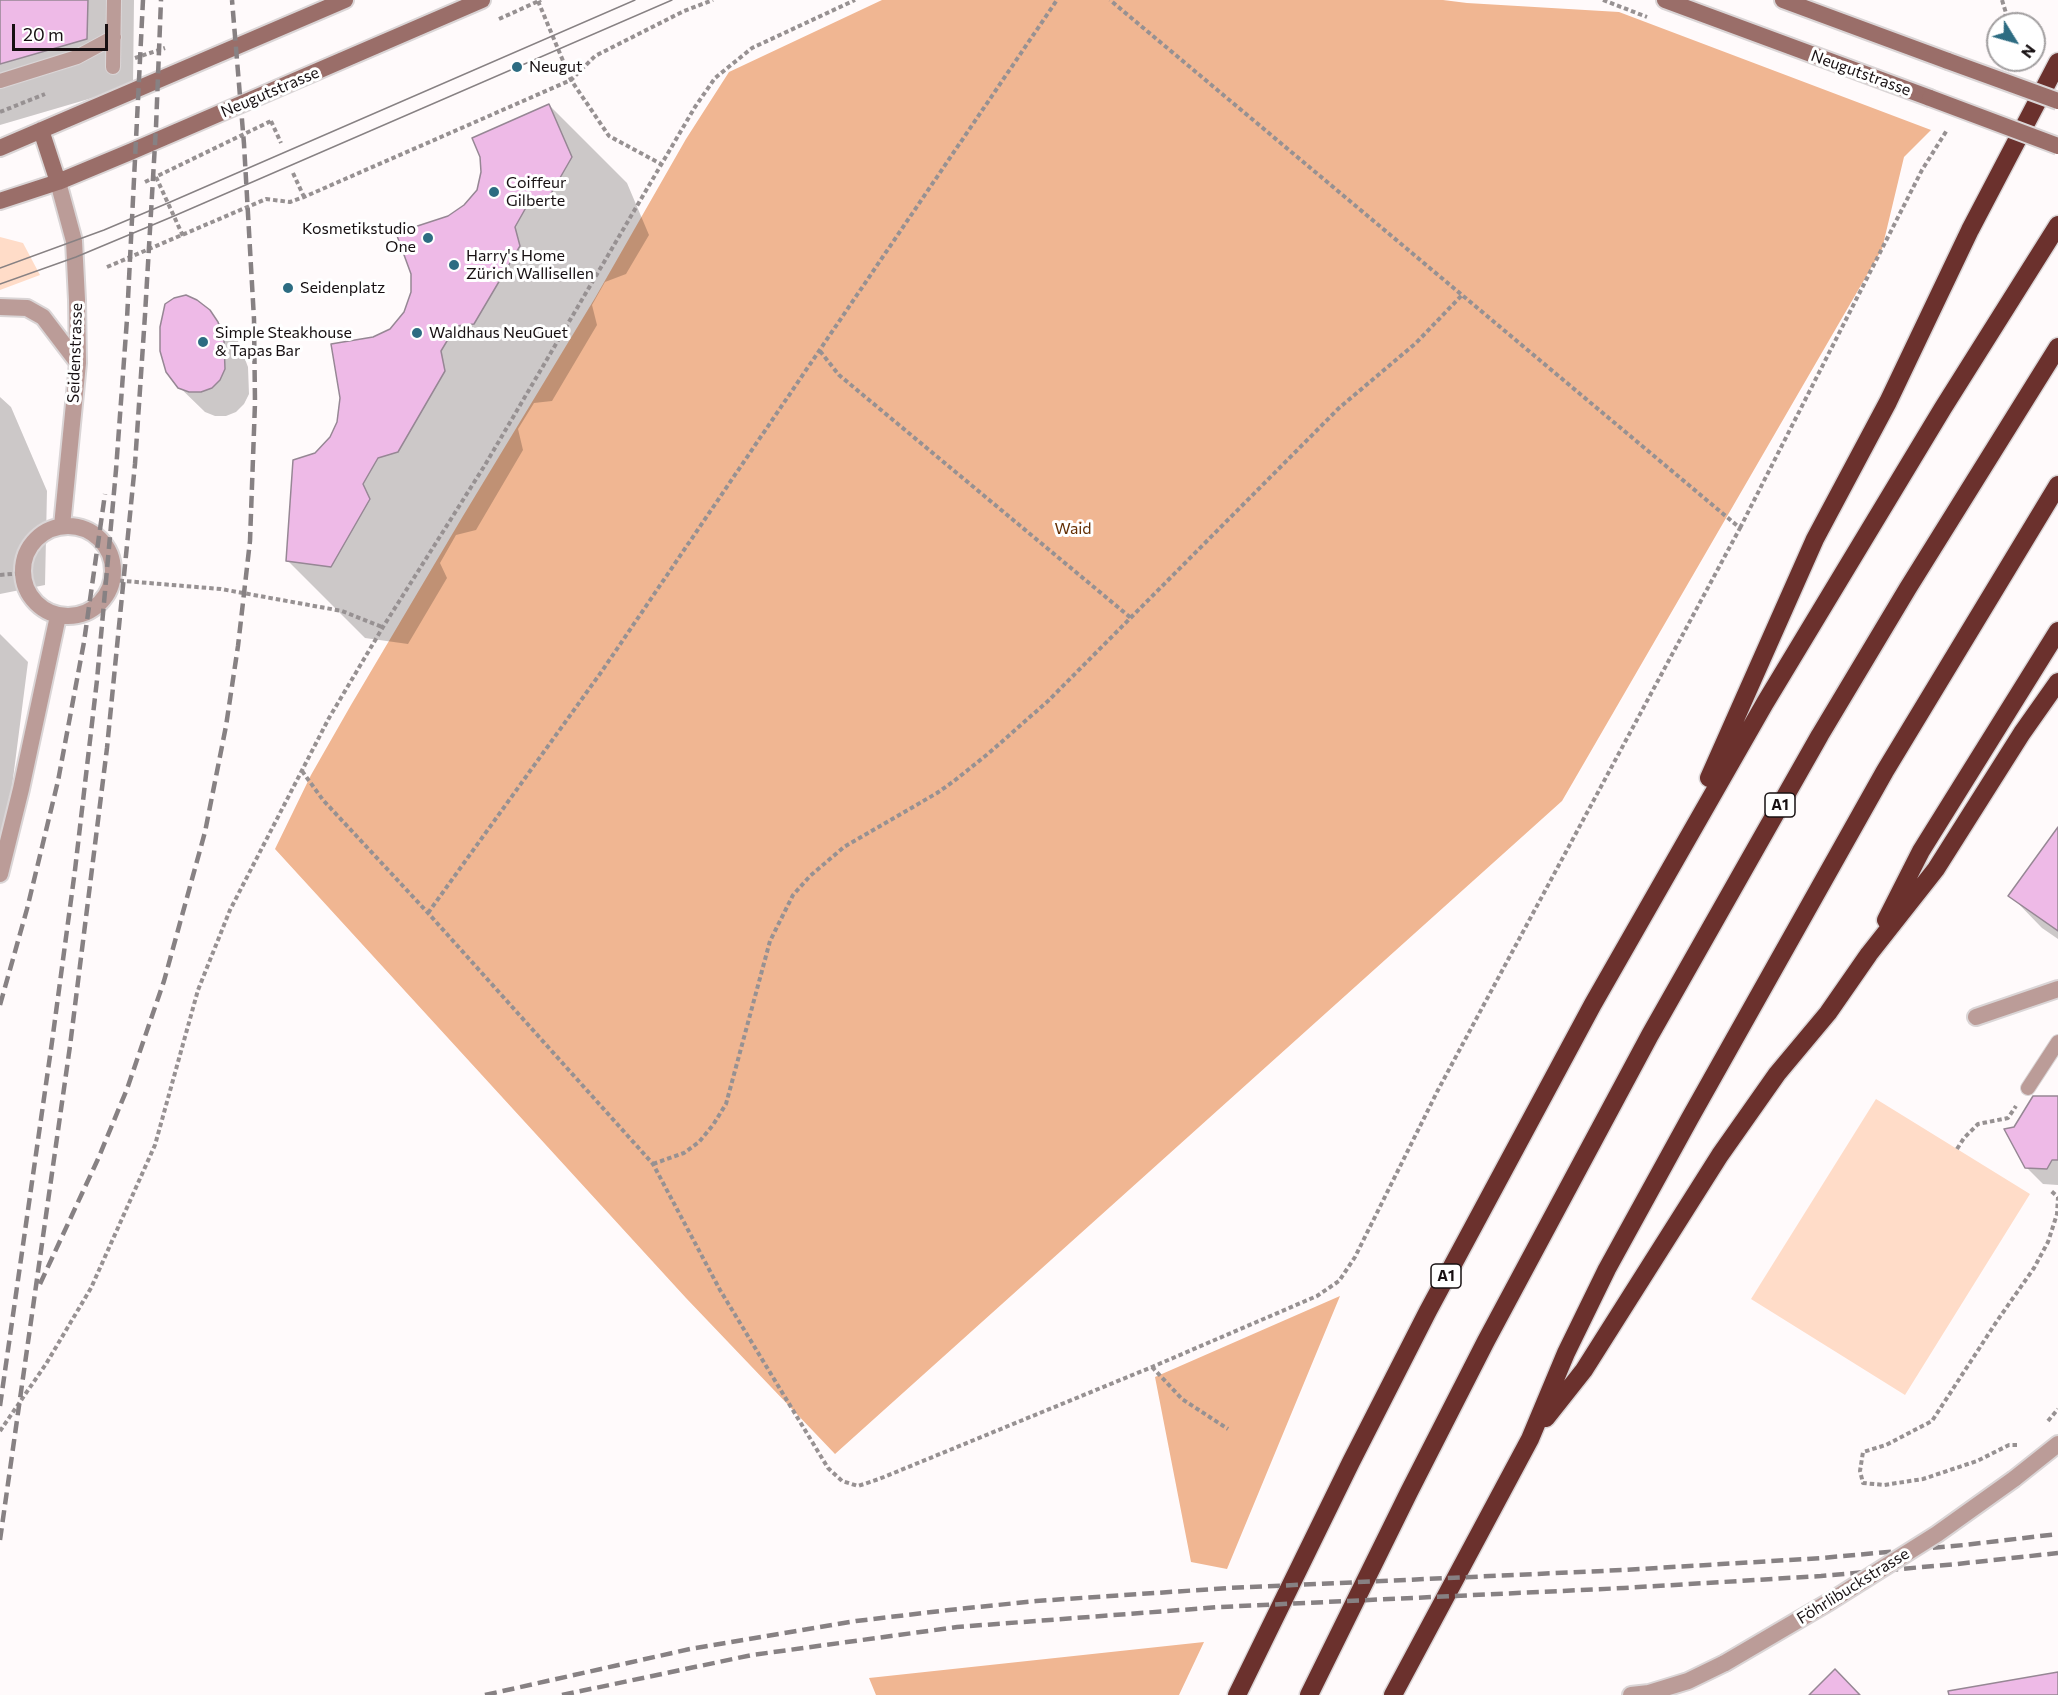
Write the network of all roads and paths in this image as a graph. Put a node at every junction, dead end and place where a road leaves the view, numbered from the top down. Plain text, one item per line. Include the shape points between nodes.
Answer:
1 (114, 0) edge
2 (345, 0) edge
3 (482, 0) edge
4 (713, 0) edge
5 (855, 0) edge
6 (1057, 0) edge
7 (1110, 0) edge
8 (1665, 0) edge
9 (1783, 0) edge
10 (538, 1) edge
11 (114, 37) junction
12 (168, 46) dead end
13 (2058, 62) edge
14 (113, 67) joint
15 (571, 80) junction
16 (0, 81) edge
17 (52, 91) dead end
18 (2058, 101) edge
19 (0, 112) edge
20 (271, 121) dead end
21 (1947, 129) dead end
22 (41, 130) junction
23 (281, 143) dead end
24 (2058, 146) edge
25 (0, 148) edge
26 (661, 164) junction
27 (293, 173) dead end
28 (58, 182) junction
29 (145, 182) dead end
30 (304, 197) junction
31 (0, 201) edge
32 (2058, 225) edge
33 (183, 236) junction
34 (107, 267) dead end
35 (1462, 295) junction
36 (0, 307) edge
37 (2058, 347) edge
38 (820, 351) junction
39 (78, 363) junction
40 (2058, 485) edge
41 (62, 526) junction
42 (1740, 528) junction
43 (22, 573) junction
44 (0, 575) edge
45 (112, 580) junction
46 (58, 616) junction
47 (1131, 618) junction
48 (383, 627) junction
49 (2058, 631) edge
50 (2058, 682) edge
51 (302, 771) junction
52 (1671, 865) junction
53 (0, 874) edge
54 (428, 913) junction
55 (1869, 954) junction
56 (2058, 988) edge
57 (1976, 1017) dead end
58 (2058, 1042) edge
59 (2028, 1088) joint
60 (1957, 1149) dead end
61 (653, 1164) junction
62 (2050, 1190) dead end
63 (1152, 1367) junction
64 (1228, 1429) dead end
65 (0, 1431) edge
66 (1530, 1439) junction
67 (2027, 1444) dead end
68 (2058, 1444) edge
69 (1650, 1694) edge
70 (1237, 1695) edge
71 (1310, 1695) edge
72 (1393, 1695) edge
73 (1631, 1695) edge

1 - 11 lane
2 - 22 main road
3 - 28 main road, Neugutstrasse
4 - 15 path via 595,56
5 - 26 path via 752,48 715,78
6 - 38 path
7 - 35 path
8 - 24 main road, Neugutstrasse, bridge
9 - 18 main road, bridge
10 - 15 path
11 - 14 lane
11 - 16 lane via 77,57
12 - 14 path
13 - 52 highway via 1970,230 1893,393 1815,539
15 - 26 path via 609,136
15 - 30 path
17 - 19 path
20 - 23 path
21 - 42 path via 1922,170
22 - 25 main road
22 - 28 main road
26 - 48 path via 485,465
27 - 30 path
28 - 31 main road, Neugutstrasse
28 - 39 street, Seidenstrasse via 76,257
29 - 33 path via 156,177
30 - 33 path via 290,202 266,199
32 - 52 highway, A1 via 1853,555
33 - 34 path
35 - 42 path
35 - 47 path via 1416,343 1339,408
36 - 39 street via 27,308 43,317
37 - 71 highway, A1 via 1843,696 1650,1035 1486,1341
38 - 47 path via 839,375
38 - 54 path via 602,671
39 - 41 street, Seidenstrasse
40 - 66 highway via 1885,771 1775,964 1607,1269
41 - 43 street via 38,537 24,560
41 - 45 street via 90,531 101,540 113,566
42 - 63 path via 1339,1281 1317,1296
43 - 44 path
43 - 46 street via 33,601
45 - 46 street via 98,605 86,613
45 - 48 path via 221,589 342,611
46 - 53 street
47 - 61 path via 989,753 937,793 844,846 793,895 770,941 726,1104 699,1142 684,1153
48 - 51 path
49 - 55 highway via 1921,851
50 - 55 highway via 1936,869
51 - 54 path via 323,800
51 - 65 path via 230,910 198,990 155,1144 91,1288
52 - 70 highway, A1 via 1463,1244
54 - 61 path
55 - 66 highway via 1720,1155 1584,1370
56 - 57 street
58 - 59 lane
59 - 60 path via 2008,1118 1978,1124
61 - 63 path via 720,1290 828,1468 842,1481 858,1486 879,1479
62 - 67 path via 2058,1197 2048,1242 1932,1421 1863,1452 1860,1471 1863,1483 1884,1485 1923,1479 1977,1461 2009,1445
63 - 64 path via 1182,1399
66 - 72 highway
68 - 69 street, Föhrlibuckstrasse, bridge via 1937,1534 1829,1602 1725,1663
69 - 73 street, Föhrlibuckstrasse

